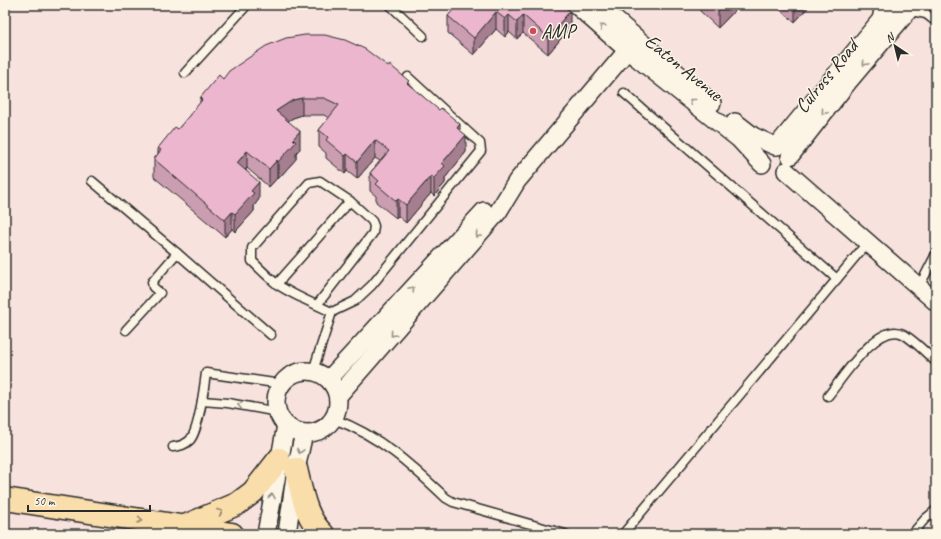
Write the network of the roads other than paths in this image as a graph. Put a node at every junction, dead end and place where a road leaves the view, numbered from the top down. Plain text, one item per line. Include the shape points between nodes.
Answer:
1 (247, 5) edge
2 (390, 5) edge
3 (576, 5) edge
4 (598, 5) edge
5 (879, 5) edge
6 (910, 8) edge
7 (936, 22) edge
8 (875, 28) junction
9 (423, 36) dead end
10 (632, 44) junction
11 (185, 73) dead end
12 (408, 77) dead end
13 (624, 93) dead end
14 (782, 155) junction
15 (762, 164) junction
16 (92, 181) dead end
17 (517, 181) junction
18 (350, 201) junction
19 (866, 243) junction
20 (178, 253) junction
21 (936, 254) edge
22 (837, 279) junction
23 (277, 284) junction
24 (919, 287) junction
25 (936, 302) edge
26 (317, 305) junction
27 (332, 312) junction
28 (126, 330) dead end
29 (271, 335) dead end
30 (936, 362) edge
31 (313, 371) junction
32 (329, 380) junction
33 (281, 384) junction
34 (338, 396) junction
35 (828, 396) dead end
36 (202, 401) junction
37 (334, 418) junction
38 (282, 419) junction
39 (304, 433) junction
40 (173, 447) dead end
41 (287, 464) junction
42 (5, 499) edge
43 (936, 510) edge
44 (184, 527) junction
45 (232, 534) edge
46 (266, 534) edge
47 (287, 534) edge
48 (323, 534) edge
49 (565, 534) edge
50 (623, 534) edge
51 (912, 534) edge

1 - 11 lane
2 - 9 lane
10 -> 3 street, Eaton Avenue
4 - 10 street, Eaton Avenue
5 - 8 lane
6 - 7 lane
6 - 8 street, Culross Road
6 -> 14 street, Culross Road
8 - 14 street, Culross Road
10 - 14 street, Eaton Avenue via 745,131
15 -> 10 street, Eaton Avenue via 739,139
10 - 17 street
12 - 27 lane via 480,143 481,151 372,285 355,301
13 - 22 lane
14 - 15 street via 764,152
14 - 15 street, Eaton Avenue via 781,174 770,173
14 - 19 street, Eaton Avenue
16 - 20 lane
32 -> 17 street via 490,204
17 -> 34 street via 498,212
18 - 23 lane
18 - 23 lane via 320,181 309,183 252,248 252,261
18 - 26 lane via 372,222 373,232
19 - 22 lane
19 - 24 street, Eaton Avenue
20 - 28 lane via 152,282 153,287 160,293
20 - 29 lane
21 - 24 lane
22 - 50 lane
23 - 26 lane
24 - 25 street, Eaton Avenue
26 - 27 lane
27 - 31 lane
30 - 35 lane via 902,334 892,331 871,343
31 - 32 street
31 - 33 street via 295,373
32 - 34 street
33 - 36 lane via 206,373
33 - 38 street via 276,398
34 - 37 street via 338,408
38 -> 36 lane via 228,403
36 - 40 lane via 193,435 184,444
37 - 39 street via 326,427 316,432
37 - 49 lane via 358,427 392,450 446,498 458,505
38 - 39 street via 295,431
38 - 41 street
39 -> 41 street
44 -> 41 main road via 237,504
46 -> 41 street
41 - 47 street
41 - 48 main road via 314,526
42 -> 44 main road
43 - 51 lane
44 - 45 main road

